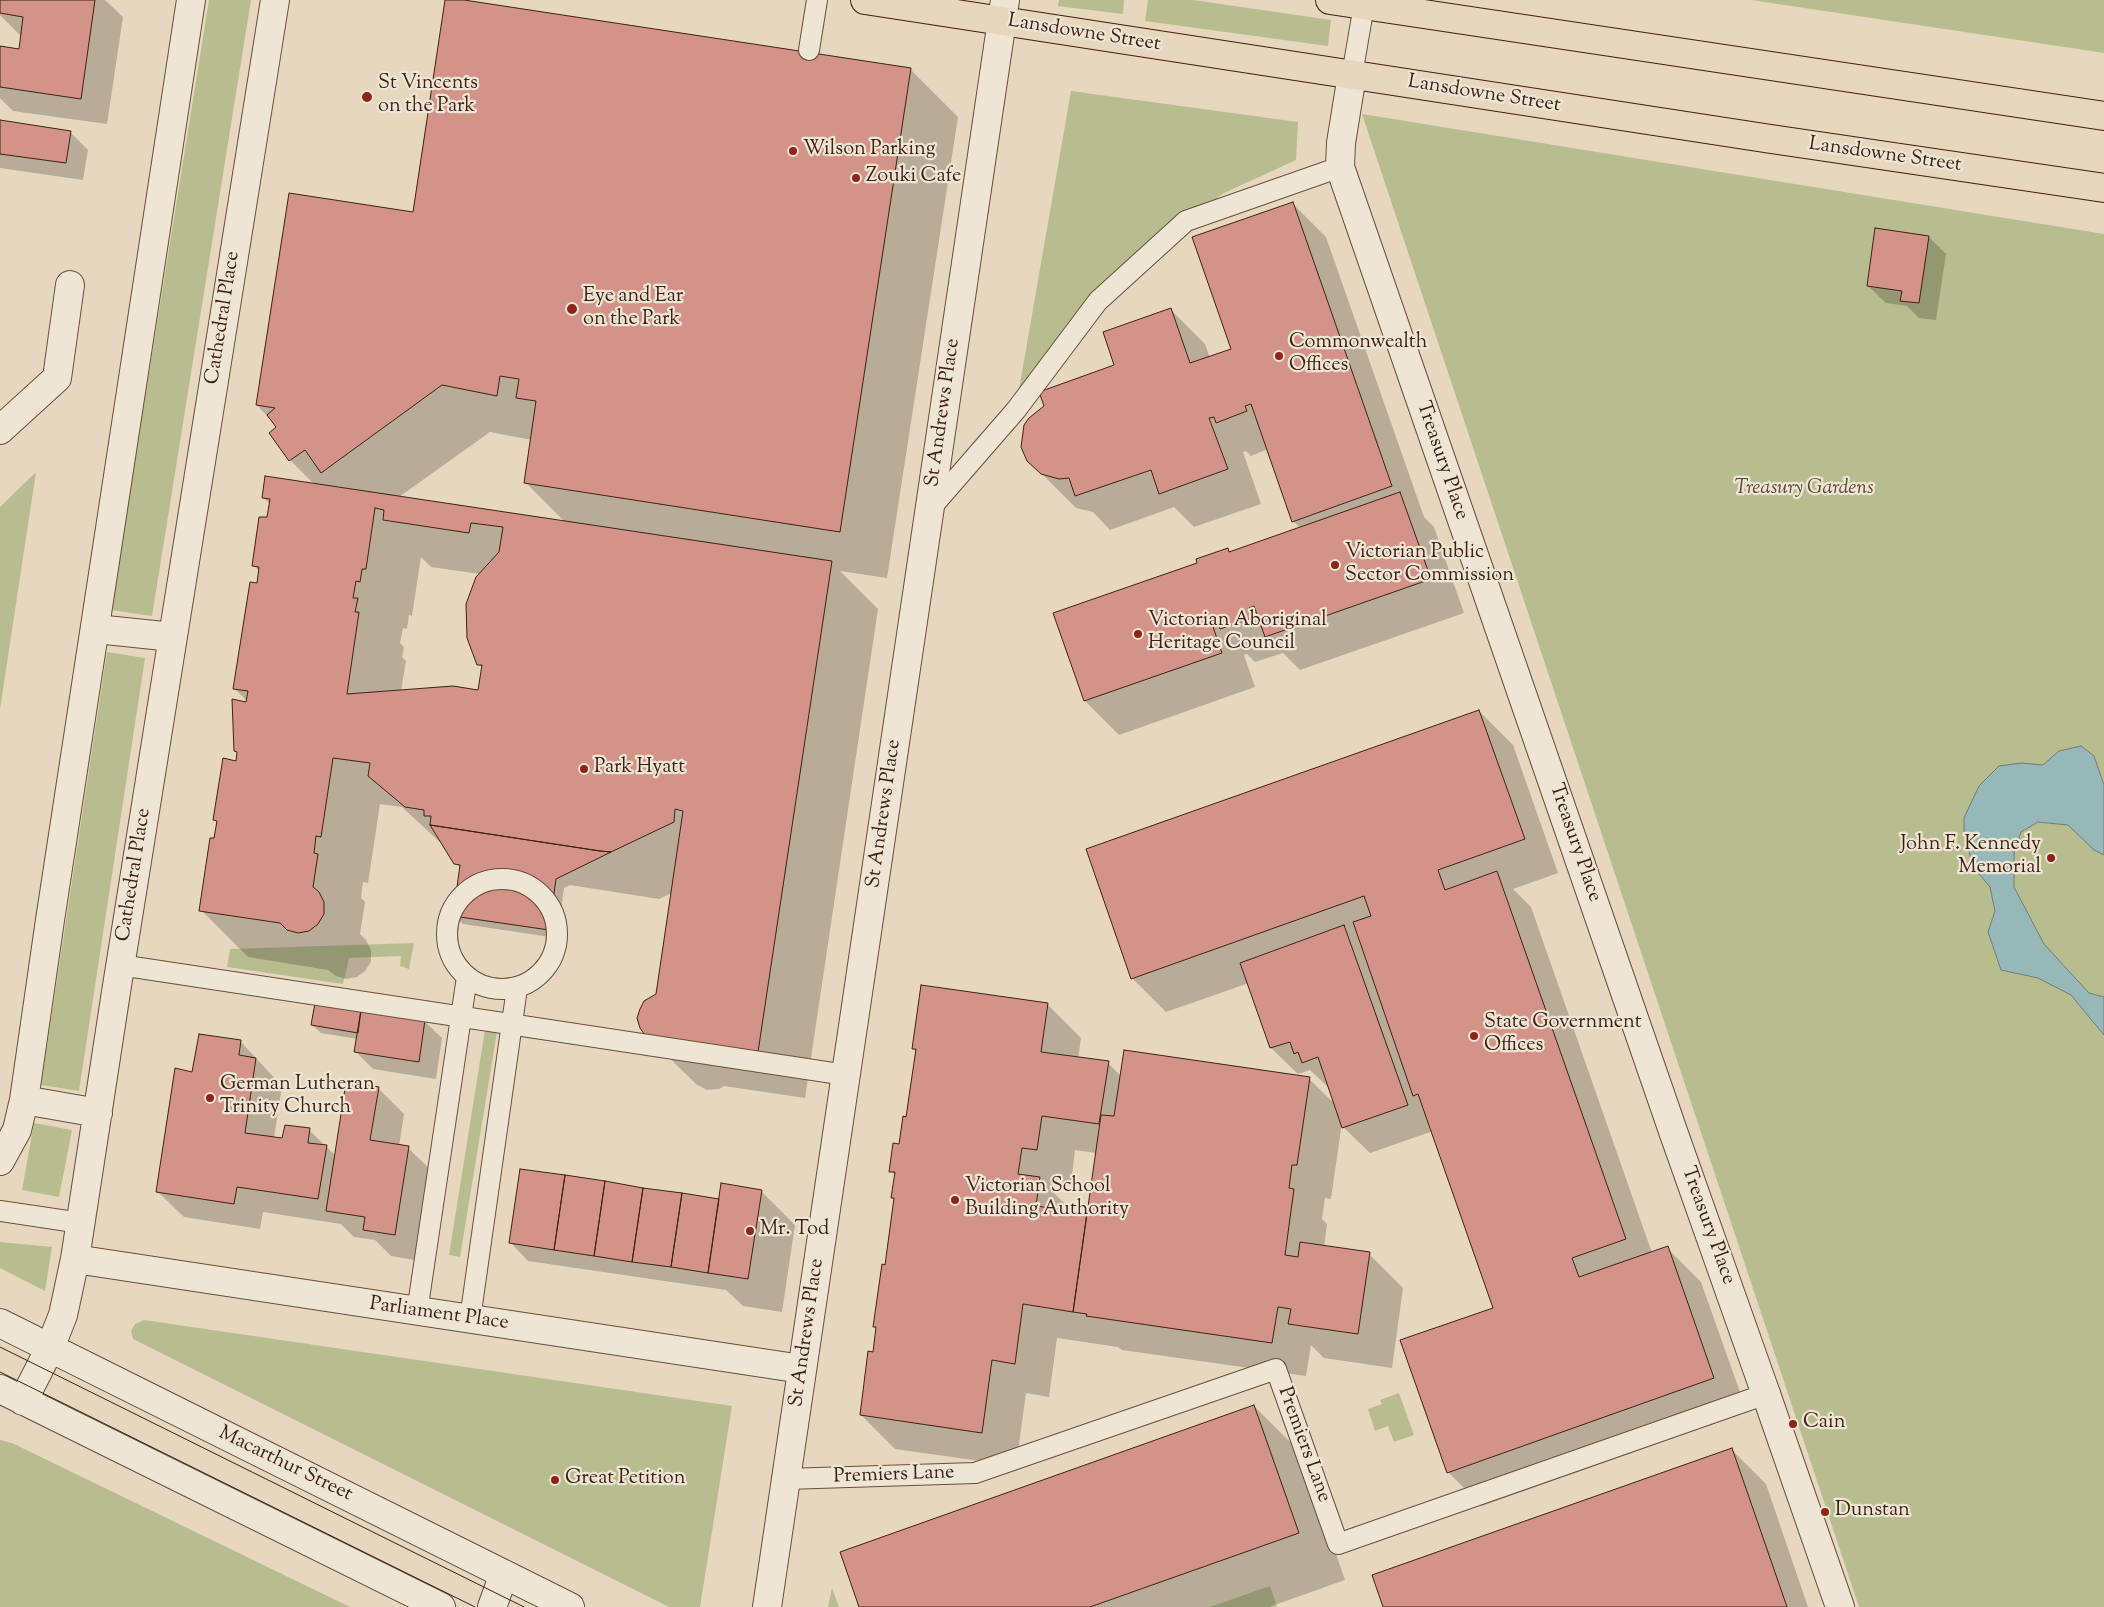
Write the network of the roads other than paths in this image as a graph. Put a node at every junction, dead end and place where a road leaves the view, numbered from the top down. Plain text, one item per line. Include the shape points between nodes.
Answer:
1 (191, 0) edge
2 (275, 0) edge
3 (817, 0) edge
4 (865, 0) edge
5 (1330, 0) edge
6 (1364, 5) junction
7 (1003, 10) edge
8 (809, 50) dead end
9 (1352, 75) junction
10 (2104, 116) edge
11 (1340, 167) junction
12 (2104, 188) edge
13 (70, 285) dead end
14 (0, 430) edge
15 (930, 509) junction
16 (96, 628) junction
17 (173, 637) junction
18 (120, 965) junction
19 (467, 977) junction
20 (517, 988) junction
21 (462, 1016) junction
22 (512, 1024) junction
23 (846, 1075) junction
24 (24, 1100) junction
25 (98, 1113) junction
26 (0, 1161) edge
27 (0, 1211) edge
28 (81, 1223) junction
29 (76, 1259) junction
30 (417, 1312) junction
31 (470, 1319) junction
32 (0, 1323) edge
33 (50, 1348) junction
34 (802, 1369) junction
35 (1766, 1394) junction
36 (12, 1395) edge
37 (786, 1479) junction
38 (504, 1574) junction
39 (441, 1607) edge
40 (492, 1607) edge
41 (570, 1607) edge
42 (767, 1607) edge
43 (1840, 1607) edge

1 - 16 street
2 - 17 street, Cathedral Place
3 - 8 lane
4 - 7 main road, Lansdowne Street
5 - 6 main road
6 - 9 lane
6 - 10 main road
7 - 9 main road, Lansdowne Street
7 - 15 street, St Andrews Place
9 - 11 street, Treasury Place
9 - 12 main road, Lansdowne Street
11 - 15 lane via 1186,222 1098,302 1016,410
11 - 35 street, Treasury Place
13 - 14 street via 57,378
15 - 23 street, St Andrews Place
16 - 17 street
16 - 24 street
17 - 18 street, Cathedral Place
18 - 21 lane
18 - 25 street, Cathedral Place
19 - 20 lane via 483,986 500,990
19 - 20 lane via 455,964 448,947 447,929 452,910 462,895 477,884 494,879 513,879 530,886 544,898 554,914 557,932 555,950 547,967 534,980
19 - 21 lane
20 - 22 lane
21 - 22 lane
21 - 30 lane
22 - 23 lane
22 - 31 lane
23 - 34 street, St Andrews Place
24 - 25 street
24 - 26 street via 17,1130
25 - 28 street, Cathedral Place
27 - 28 lane
28 - 29 street, Cathedral Place
29 - 30 street, Parliament Place
29 - 33 street, Cathedral Place via 63,1315
30 - 31 street, Parliament Place
31 - 34 street, Parliament Place
32 - 33 street, Macarthur Street
33 - 36 street, Cathedral Place
33 - 38 street, Macarthur Street
34 - 37 street, St Andrews Place
35 - 37 lane, Premiers Lane via 1338,1544 1276,1369 975,1473
35 - 43 street, Treasury Place
36 - 39 street
37 - 42 street, St Andrews Place
38 - 40 street
38 - 41 street, Macarthur Street

